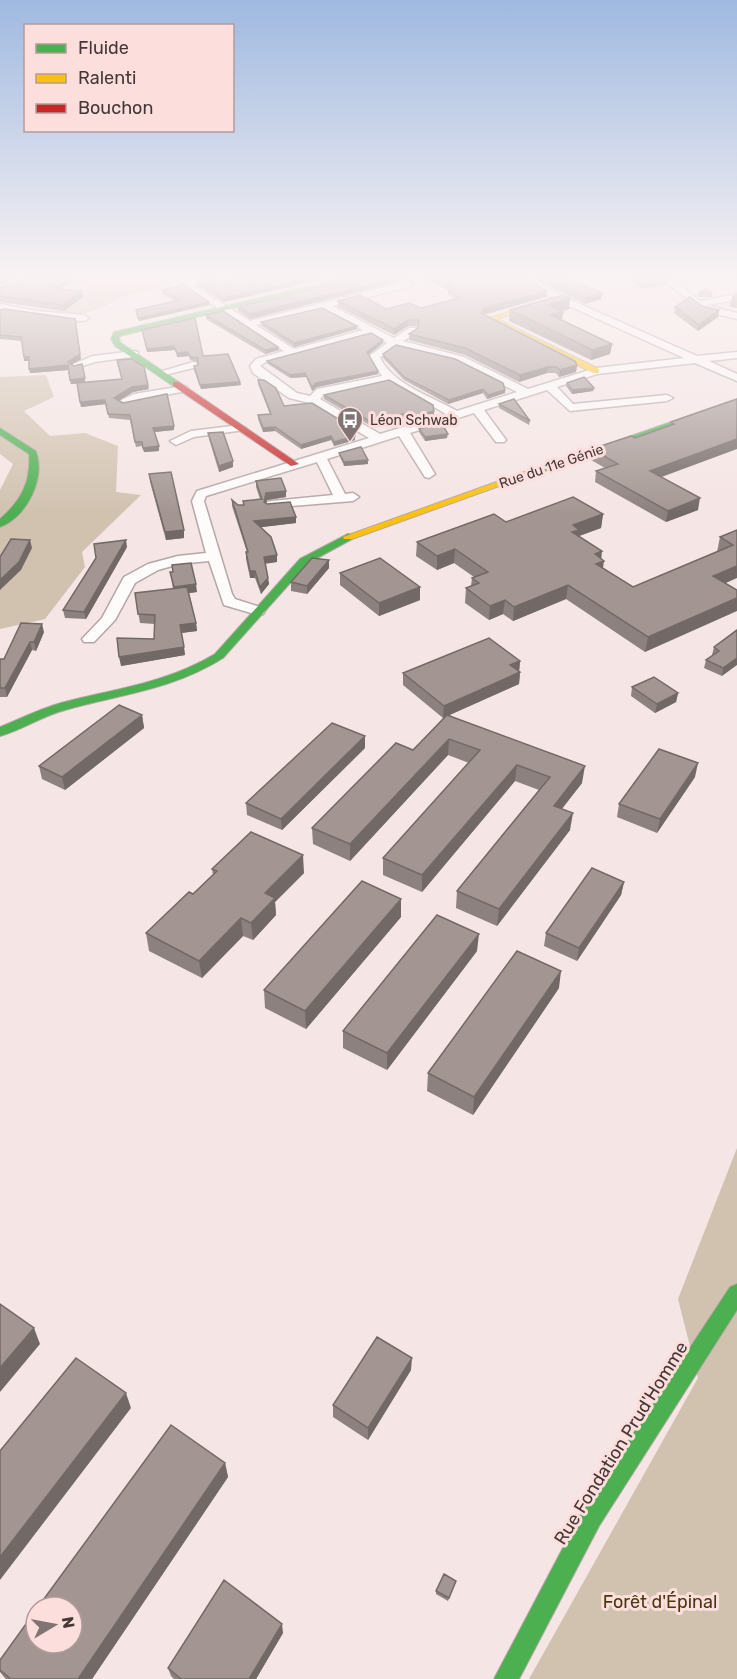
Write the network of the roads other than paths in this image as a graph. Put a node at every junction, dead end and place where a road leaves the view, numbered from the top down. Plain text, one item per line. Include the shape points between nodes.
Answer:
1 (107, 357) edge
2 (139, 357) edge
3 (273, 357) edge
4 (375, 357) edge
5 (457, 357) edge
6 (568, 357) edge
7 (689, 357) edge
8 (717, 357) edge
9 (695, 360) junction
10 (76, 365) edge
11 (193, 365) edge
12 (596, 371) junction
13 (161, 373) junction
14 (391, 377) junction
15 (737, 378) edge
16 (549, 385) junction
17 (183, 389) junction
18 (526, 392) junction
19 (667, 399) dead end
20 (313, 400) junction
21 (123, 402) edge
22 (737, 402) edge
23 (476, 407) junction
24 (570, 408) junction
25 (455, 414) junction
26 (582, 423) dead end
27 (240, 428) junction
28 (0, 431) edge
29 (400, 431) junction
30 (378, 438) junction
31 (500, 440) dead end
32 (176, 441) dead end
33 (320, 456) junction
34 (294, 464) junction
35 (429, 474) dead end
36 (272, 505) edge
37 (0, 524) edge
38 (213, 557) junction
39 (258, 611) junction
40 (89, 639) dead end
41 (0, 732) edge
42 (737, 1293) edge
43 (506, 1679) edge

1 - 10 street
2 - 13 street
3 - 20 street via 260,361 255,366 257,371 293,396
4 - 14 street
5 - 18 street
6 - 12 street
7 - 9 street
8 - 9 street
9 - 12 street
9 - 15 street
11 - 13 street
12 - 16 street
13 - 17 street
14 - 20 street via 321,391
14 - 25 street
16 - 18 street
16 - 24 street
17 - 21 street
17 - 27 street
18 - 23 street
19 - 24 street
20 - 30 street
22 - 39 street, Rue du 11e Génie via 365,529 304,561
23 - 25 street
23 - 31 street
24 - 26 street
25 - 29 street
27 - 32 street via 191,434
27 - 34 street
28 - 37 street via 33,453 36,467 29,496
29 - 30 street
29 - 35 street via 408,437
30 - 33 street
33 - 34 street
33 - 36 street via 347,497
34 - 38 street via 201,495 198,499
38 - 39 street via 229,602
38 - 40 street via 178,560 129,580 108,620
39 - 41 street, Rue du 11e Génie via 219,656 189,675 62,707
42 - 43 street, Rue Fondation Prud'Homme via 591,1518

